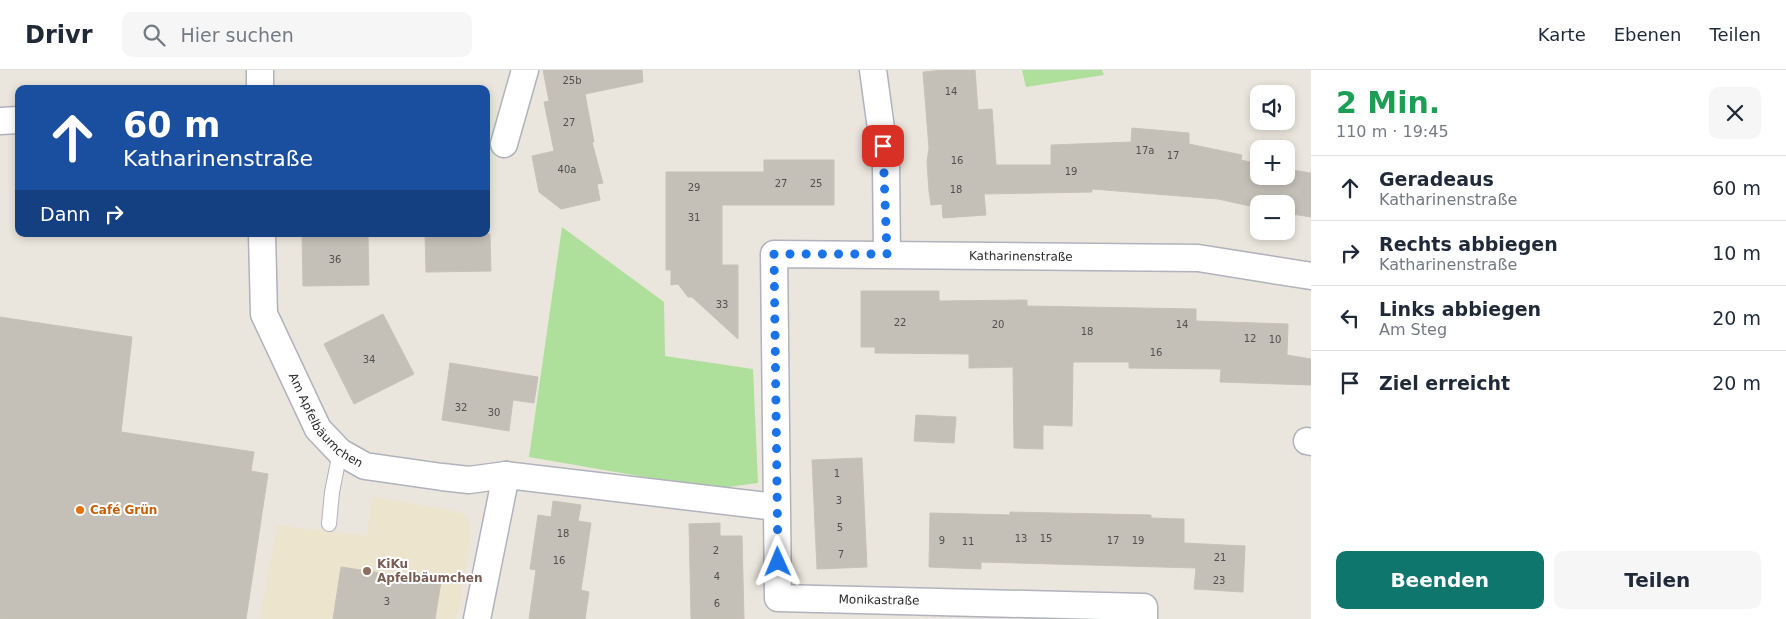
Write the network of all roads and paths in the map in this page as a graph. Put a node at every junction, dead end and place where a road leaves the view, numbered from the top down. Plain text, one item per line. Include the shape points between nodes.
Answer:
1 (260, 70) edge
2 (525, 70) edge
3 (874, 70) edge
4 (260, 85) edge
5 (15, 120) edge
6 (0, 121) edge
7 (504, 144) dead end
8 (262, 237) edge
9 (887, 254) junction
10 (1311, 276) edge
11 (776, 300) joint
12 (340, 452) junction
13 (506, 475) junction
14 (776, 507) junction
15 (329, 524) dead end
16 (778, 609) edge
17 (980, 611) edge
18 (477, 619) edge
19 (1144, 619) edge

1 - 4 street
2 - 7 street
3 - 9 street via 886,165
5 - 6 street
8 - 12 street, Am Apfelbäumchen via 264,314 318,429
9 - 10 street, Katharinenstraße via 1198,258
9 - 11 street, Katharinenstraße via 774,254
11 - 14 street, Monikastraße
12 - 13 street, Am Apfelbäumchen via 365,466 442,477 469,480
12 - 15 lane
13 - 14 street, Am Apfelbäumchen
13 - 18 street
14 - 16 street, Monikastraße
16 - 17 street, Monikastraße
17 - 19 street, Monikastraße via 1144,607

